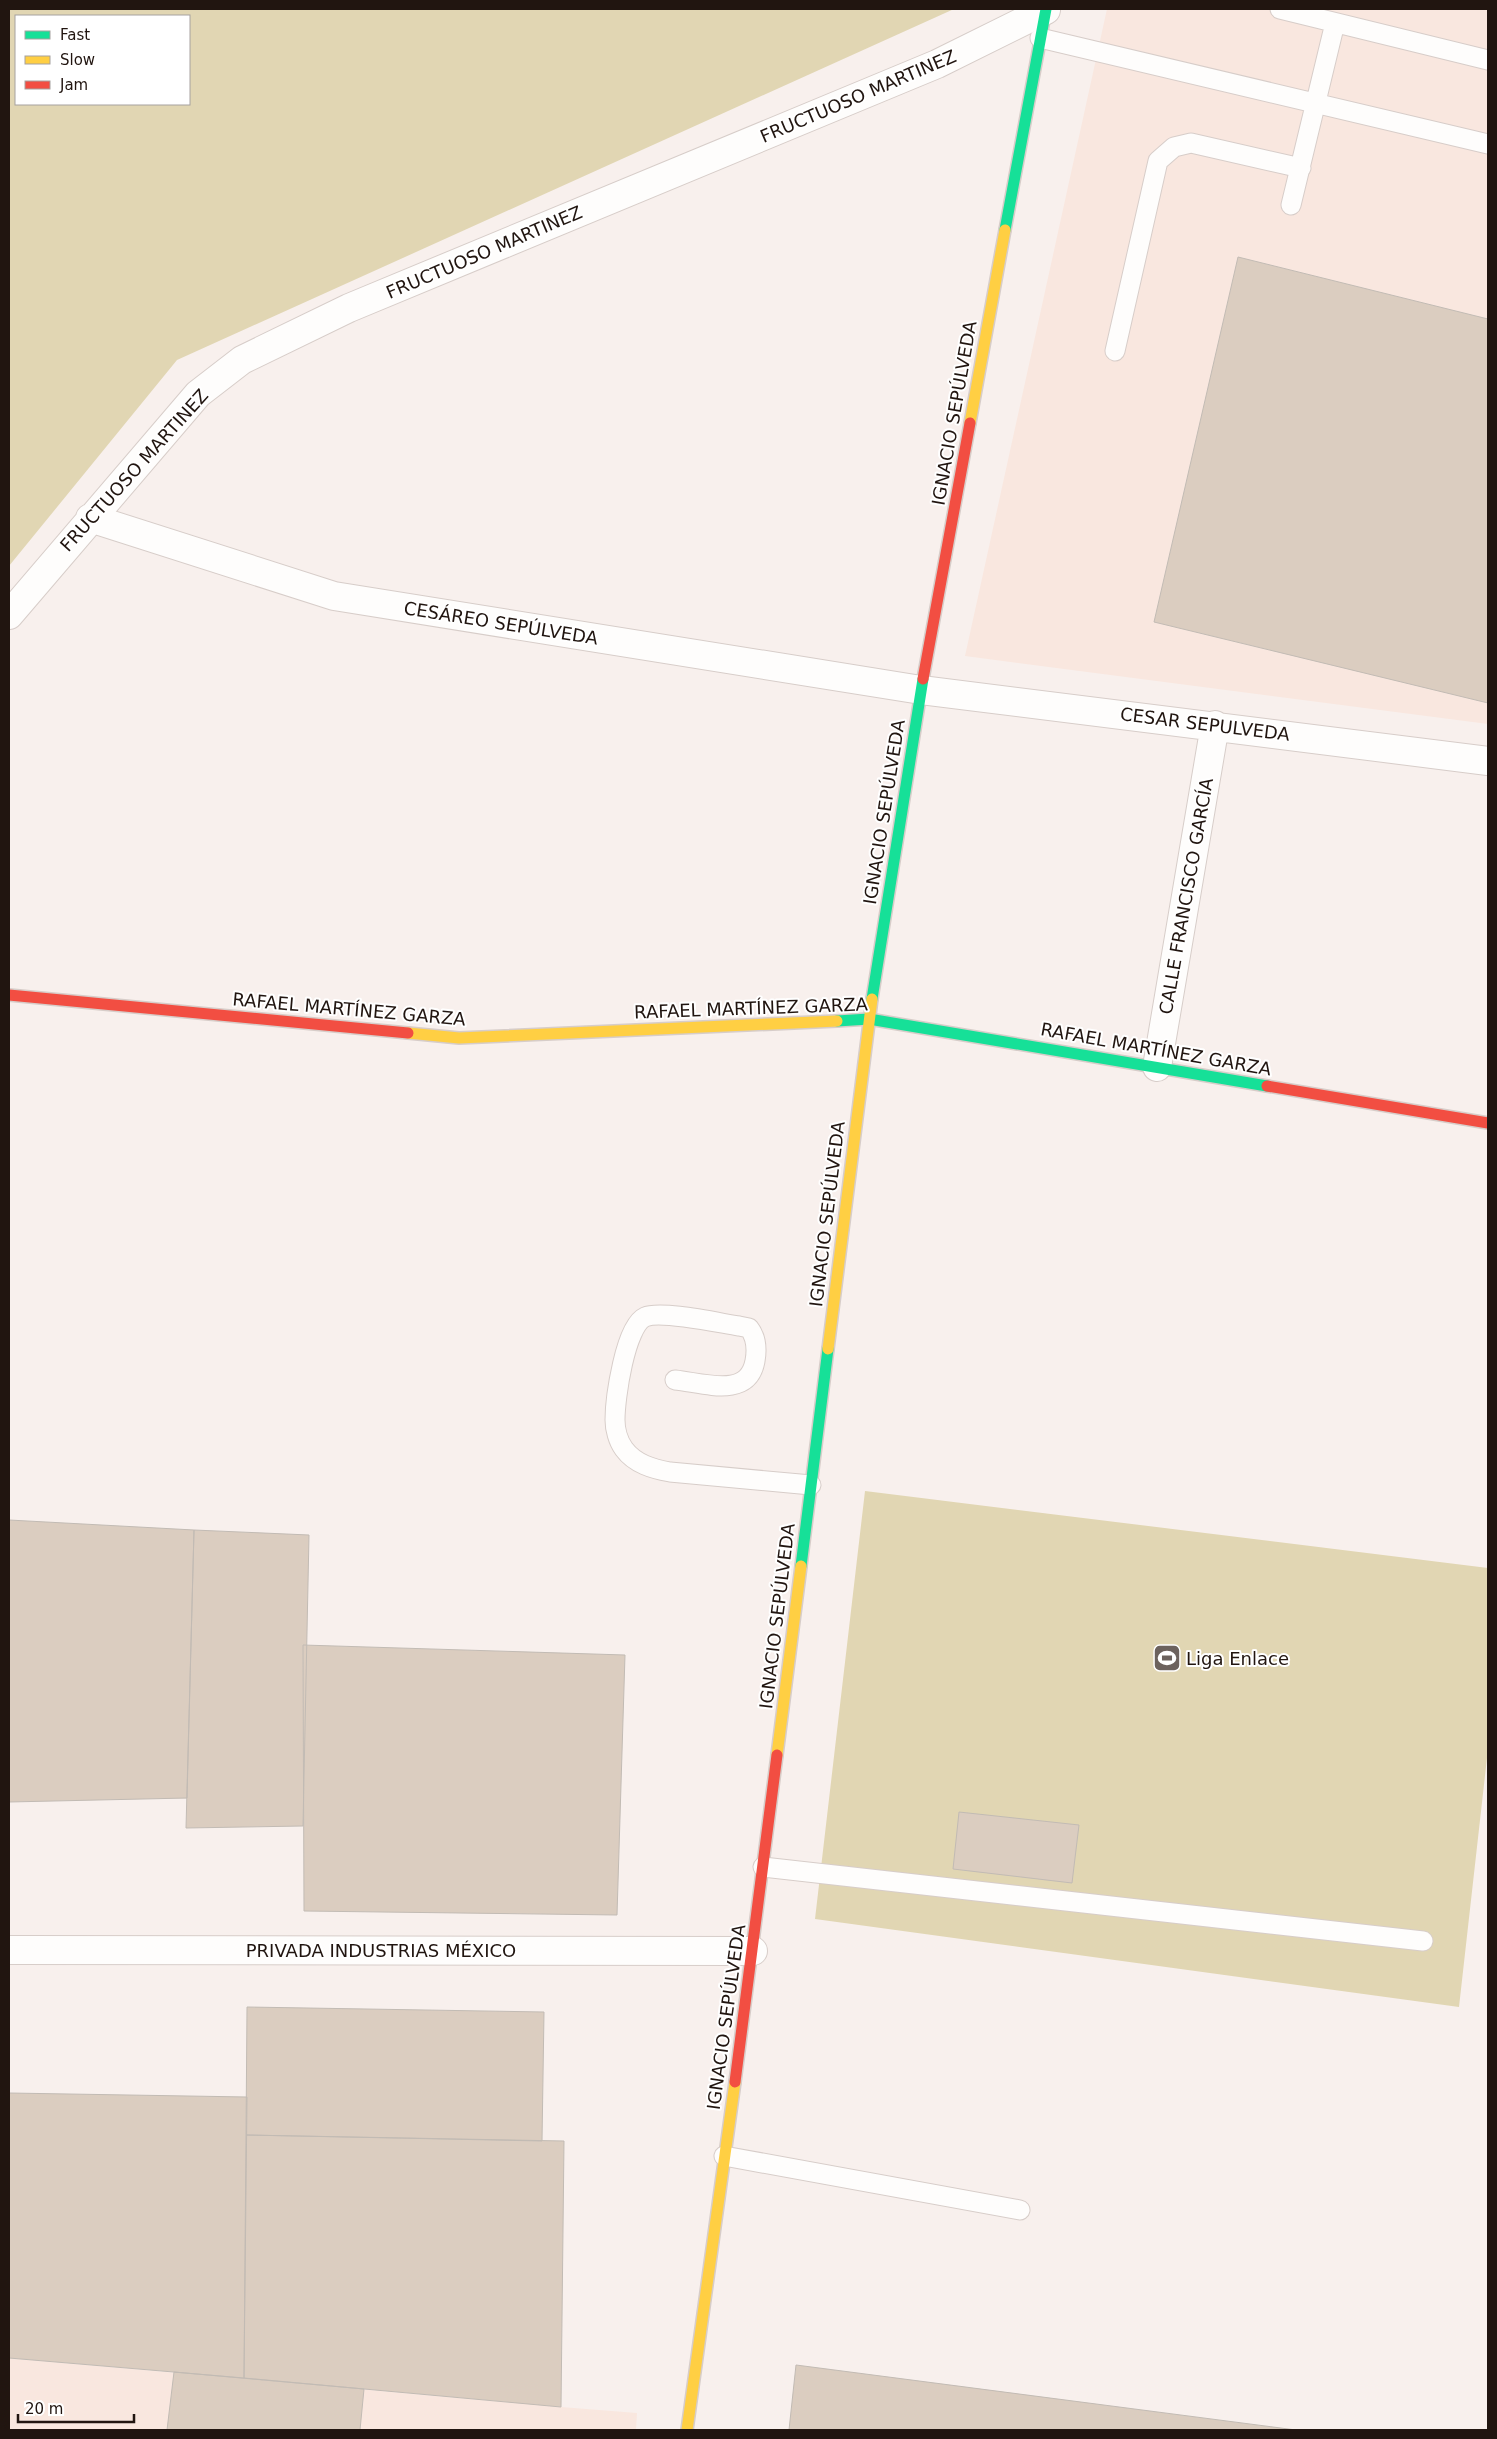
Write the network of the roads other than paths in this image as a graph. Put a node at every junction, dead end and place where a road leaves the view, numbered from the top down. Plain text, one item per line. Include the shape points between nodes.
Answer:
1 (1046, 9) edge
2 (1280, 9) edge
3 (1313, 13) edge
4 (1335, 24) junction
5 (1040, 38) junction
6 (1488, 60) edge
7 (1317, 103) junction
8 (1488, 144) edge
9 (1301, 168) junction
10 (1291, 205) dead end
11 (1115, 351) dead end
12 (90, 518) junction
13 (9, 615) edge
14 (921, 690) junction
15 (1215, 725) junction
16 (1488, 761) edge
17 (9, 995) edge
18 (869, 1019) junction
19 (1157, 1067) junction
20 (1488, 1123) edge
21 (675, 1380) dead end
22 (811, 1485) junction
23 (764, 1867) junction
24 (1423, 1941) dead end
25 (9, 1950) edge
26 (753, 1951) junction
27 (724, 2156) junction
28 (1020, 2210) dead end
29 (686, 2430) edge

1 - 5 main road, IGNACIO SEPÚLVEDA
1 - 12 street, FRUCTUOSO MARTINEZ via 937,64 349,308 242,360 198,394
2 - 3 lane
3 - 4 lane
4 - 6 lane
4 - 7 lane
5 - 7 lane
5 - 14 main road, IGNACIO SEPÚLVEDA
7 - 8 lane
7 - 9 lane
9 - 10 lane
9 - 11 lane via 1191,143 1174,147 1158,161
12 - 13 street, FRUCTUOSO MARTINEZ
12 - 14 street, CESÁREO SEPÚLVEDA via 334,596
14 - 15 street, CESAR SEPULVEDA
14 - 18 main road, IGNACIO SEPÚLVEDA
15 - 16 street, CESAR SEPULVEDA
15 - 19 street, CALLE FRANCISCO GARCÍA
17 - 18 main road, RAFAEL MARTÍNEZ GARZA via 459,1038
18 - 19 main road, RAFAEL MARTÍNEZ GARZA
18 - 22 main road, IGNACIO SEPÚLVEDA
19 - 20 main road, RAFAEL MARTÍNEZ GARZA
21 - 22 lane via 733,1386 743,1383 753,1372 757,1352 753,1334 749,1328 661,1315 639,1320 625,1349 615,1420 618,1436 634,1459 649,1468 670,1472
22 - 23 main road, IGNACIO SEPÚLVEDA
23 - 24 lane
23 - 26 main road, IGNACIO SEPÚLVEDA
25 - 26 street, PRIVADA INDUSTRIAS MÉXICO
26 - 27 main road, IGNACIO SEPÚLVEDA
27 - 28 lane
27 - 29 main road, IGNACIO SEPÚLVEDA

